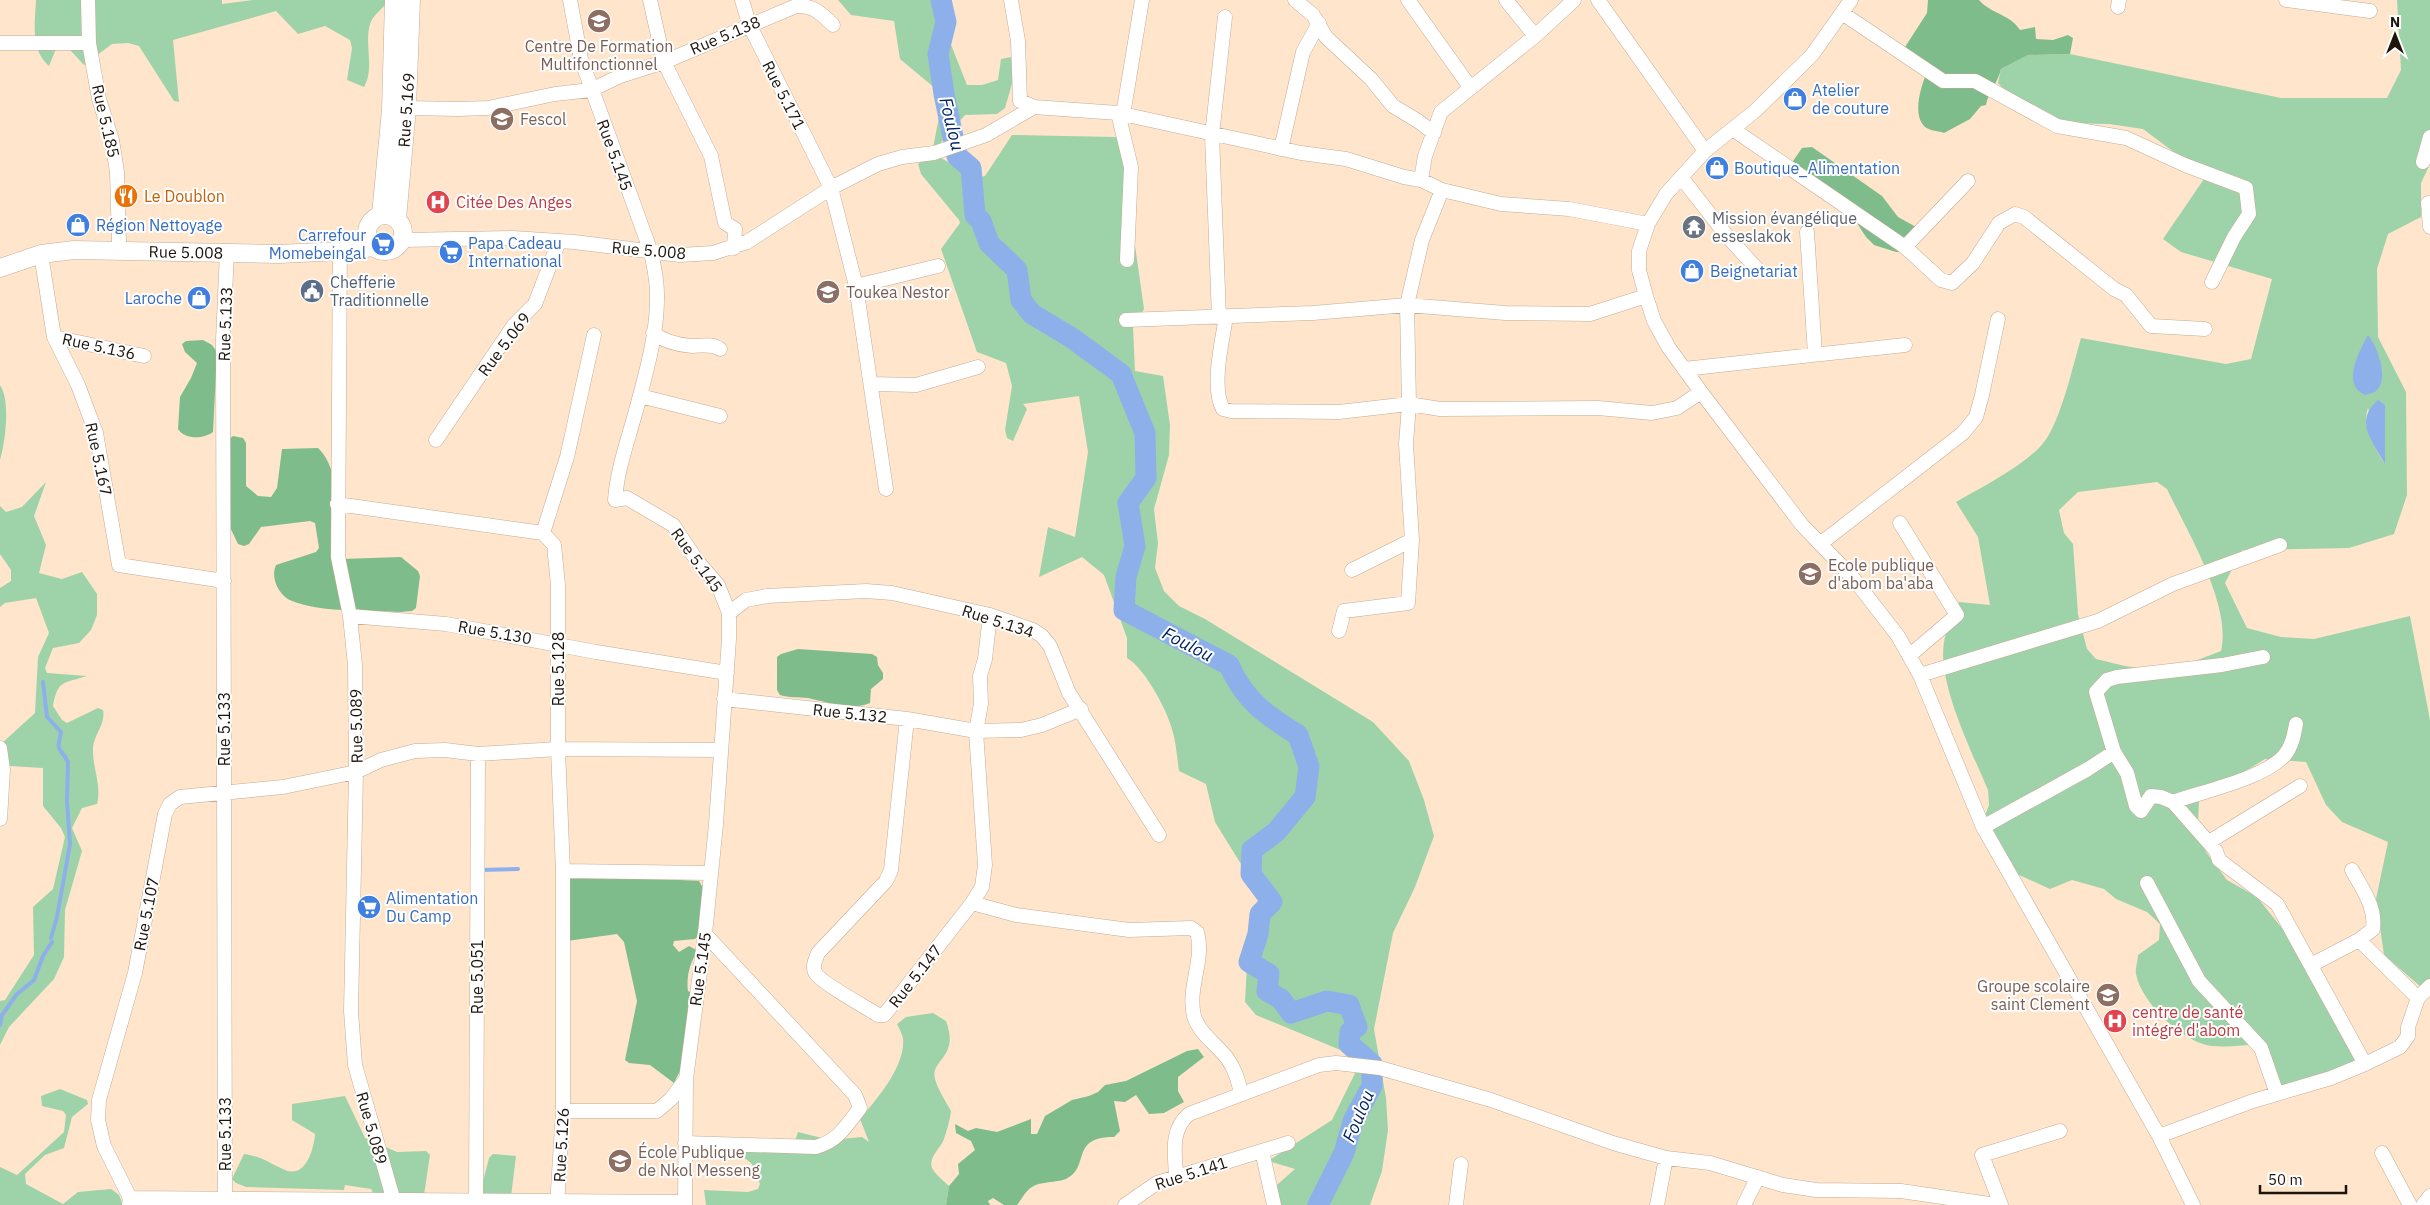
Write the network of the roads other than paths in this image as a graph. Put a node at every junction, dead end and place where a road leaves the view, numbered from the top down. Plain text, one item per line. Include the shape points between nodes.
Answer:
1 (88, 0) edge
2 (394, 0) edge
3 (411, 0) edge
4 (570, 0) edge
5 (650, 0) edge
6 (742, 0) edge
7 (1010, 0) edge
8 (1142, 0) edge
9 (1294, 0) edge
10 (1408, 0) edge
11 (1506, 0) edge
12 (1574, 0) edge
13 (1598, 0) edge
14 (1851, 0) edge
15 (2286, 0) edge
16 (2370, 12) dead end
17 (1842, 13) junction
18 (1225, 17) dead end
19 (1318, 22) junction
20 (749, 24) junction
21 (833, 25) dead end
22 (1535, 36) junction
23 (0, 43) edge
24 (89, 43) junction
25 (664, 62) junction
26 (1470, 87) junction
27 (591, 90) junction
28 (1034, 107) junction
29 (407, 108) junction
30 (1120, 114) junction
31 (1734, 130) junction
32 (1434, 133) junction
33 (1212, 135) junction
34 (2430, 137) edge
35 (1281, 149) junction
36 (1705, 151) junction
37 (2423, 162) dead end
38 (1681, 177) junction
39 (1421, 180) junction
40 (1968, 181) dead end
41 (831, 188) junction
42 (1442, 190) junction
43 (2428, 203) dead end
44 (389, 217) junction
45 (1648, 224) junction
46 (2430, 228) edge
47 (1807, 232) dead end
48 (402, 240) junction
49 (559, 241) junction
50 (119, 242) junction
51 (371, 242) junction
52 (341, 247) junction
53 (1905, 247) junction
54 (734, 248) junction
55 (227, 252) junction
56 (651, 252) junction
57 (41, 254) junction
58 (0, 259) edge
59 (1127, 260) dead end
60 (938, 266) dead end
61 (0, 268) edge
62 (1758, 270) dead end
63 (2212, 282) dead end
64 (856, 286) junction
65 (1646, 296) junction
66 (1407, 305) junction
67 (1222, 317) junction
68 (1998, 319) dead end
69 (1126, 320) dead end
70 (2206, 329) dead end
71 (653, 334) junction
72 (594, 335) dead end
73 (54, 337) junction
74 (1905, 345) dead end
75 (720, 349) dead end
76 (1815, 354) junction
77 (144, 356) dead end
78 (978, 367) dead end
79 (1684, 369) junction
80 (872, 384) junction
81 (1701, 392) junction
82 (640, 396) junction
83 (1408, 404) junction
84 (720, 416) dead end
85 (436, 440) dead end
86 (886, 489) dead end
87 (337, 504) junction
88 (1900, 523) dead end
89 (543, 533) junction
90 (1412, 540) junction
91 (1820, 544) junction
92 (2280, 544) dead end
93 (1352, 570) dead end
94 (224, 582) junction
95 (729, 613) junction
96 (990, 615) junction
97 (350, 616) junction
98 (1339, 631) dead end
99 (559, 644) junction
100 (1909, 656) junction
101 (2263, 657) dead end
102 (726, 673) junction
103 (1920, 676) junction
104 (724, 699) junction
105 (1081, 709) junction
106 (907, 719) junction
107 (2296, 724) dead end
108 (976, 732) junction
109 (0, 748) edge
110 (558, 749) junction
111 (721, 750) junction
112 (2114, 752) junction
113 (478, 754) junction
114 (356, 772) junction
115 (2300, 786) dead end
116 (223, 792) junction
117 (2173, 802) junction
118 (0, 819) edge
119 (1983, 827) junction
120 (1159, 835) dead end
121 (2208, 842) junction
122 (2352, 870) dead end
123 (563, 871) junction
124 (710, 873) junction
125 (2147, 882) dead end
126 (972, 903) junction
127 (705, 934) junction
128 (2359, 940) junction
129 (2311, 965) junction
130 (2430, 986) edge
131 (2418, 998) junction
132 (2365, 1064) junction
133 (686, 1079) junction
134 (1241, 1093) junction
135 (2277, 1094) junction
136 (563, 1111) junction
137 (657, 1111) junction
138 (685, 1111) junction
139 (2060, 1131) dead end
140 (2159, 1136) junction
141 (685, 1143) junction
142 (1288, 1143) dead end
143 (1262, 1151) junction
144 (2382, 1153) dead end
145 (1666, 1158) junction
146 (1460, 1164) dead end
147 (1176, 1176) junction
148 (1758, 1177) junction
149 (2430, 1196) edge
150 (476, 1201) junction
151 (129, 1202) edge
152 (394, 1202) edge
153 (1944, 1202) edge
154 (225, 1203) edge
155 (1133, 1203) edge
156 (557, 1204) edge
157 (685, 1204) edge
158 (1274, 1205) edge
159 (1456, 1205) edge
160 (1657, 1205) edge
161 (1744, 1205) edge
162 (1996, 1205) edge
163 (2001, 1205) edge
164 (2193, 1205) edge
165 (2410, 1205) edge
166 (2423, 1205) edge

1 - 24 street, Rue 5.185
2 - 44 main road, Rue 5.169
3 - 29 main road, Rue 5.169
4 - 27 street, Rue 5.145 via 581,59
5 - 25 street
6 - 20 street, Rue 5.171
7 - 28 street via 1018,41 1020,101
8 - 30 street
9 - 19 street
10 - 26 street
11 - 22 street
12 - 22 street
13 - 36 street
14 - 17 street
15 - 16 street
17 - 31 street via 1812,55
17 - 63 street via 1943,81 1975,81 2057,126 2126,138 2246,188 2249,214
18 - 33 street
19 - 32 street via 1326,37 1371,79 1393,106
19 - 35 street via 1303,52
20 - 21 street, Rue 5.138 via 796,6 806,6 819,10
20 - 25 street, Rue 5.138
20 - 41 street, Rue 5.171
22 - 26 street
23 - 24 street
24 - 50 street, Rue 5.185 via 99,99 115,156
25 - 27 street, Rue 5.138 via 620,76
25 - 54 street via 711,156 725,223 734,229
26 - 32 street via 1441,112
27 - 29 street, Rue 5.138 via 488,108
27 - 56 street, Rue 5.145
28 - 30 street
28 - 41 street, Rue 5.008 via 986,135 934,153 878,164
29 - 44 main road, Rue 5.169
30 - 33 street
30 - 59 street via 1131,167
31 - 36 street
31 - 53 street
32 - 39 street via 1425,156
33 - 35 street
33 - 67 street
34 - 37 street
35 - 39 street via 1346,159
36 - 38 street
38 - 45 street via 1666,194
38 - 62 street
39 - 42 street
40 - 53 street
41 - 54 street, Rue 5.008
41 - 64 street, Rue 5.171
42 - 45 street via 1501,204 1569,209
42 - 66 street via 1422,240
43 - 46 street
44 - 48 main road via 403,229
44 - 51 main road via 368,226
45 - 65 street via 1638,251
47 - 76 street
48 - 49 street, Rue 5.008 via 513,238
48 - 51 main road via 399,245 384,251
49 - 56 street, Rue 5.008
49 - 85 street, Rue 5.069 via 535,304 514,325
50 - 52 main road, Rue 5.008
50 - 58 main road, Rue 5.008 via 38,246
51 - 52 main road, Rue 5.008
52 - 55 main road, Rue 5.008 via 279,254
52 - 87 street, Rue 5.089
53 - 70 street via 1942,280 1952,283 1973,263 1999,224 2016,214 2126,295 2151,326
54 - 56 street, Rue 5.008 via 680,255
55 - 57 main road, Rue 5.008 via 74,250
55 - 94 street, Rue 5.133 via 223,340
56 - 71 street, Rue 5.145 via 658,296
57 - 61 main road, Rue 5.008
57 - 73 street, Rue 5.167
60 - 64 street
64 - 80 street, Rue 5.171
65 - 66 street via 1590,314 1505,313
65 - 79 street via 1668,348
66 - 67 street
66 - 83 street
67 - 69 street
67 - 83 street via 1218,376 1219,401 1223,409 1339,412
68 - 91 street via 1976,417 1939,453
71 - 75 street via 669,342
71 - 82 street, Rue 5.145
72 - 89 street via 567,457
73 - 77 street, Rue 5.136
73 - 94 street, Rue 5.167 via 78,385 96,433 119,565
74 - 76 street
76 - 79 street
78 - 80 street via 916,385
79 - 81 street
80 - 86 street, Rue 5.171
81 - 83 street via 1677,408 1652,413 1598,408 1440,409
81 - 91 street
82 - 84 street
82 - 95 street, Rue 5.145 via 617,478 615,500 627,498 673,525 718,585
83 - 90 street via 1406,444
87 - 89 street
87 - 97 street, Rue 5.089 via 338,557
88 - 100 street via 1957,615
89 - 99 street, Rue 5.128 via 554,544
90 - 93 street
90 - 98 street via 1408,603 1344,611
91 - 100 street via 1853,578 1898,636
92 - 103 street via 2173,584 2098,621
94 - 116 street, Rue 5.133
95 - 96 street, Rue 5.134 via 746,600 767,596 866,591
95 - 102 street, Rue 5.145
96 - 105 street, Rue 5.134 via 1042,636 1050,646 1066,687
96 - 108 street, Rue 5.147 via 980,676 981,704
97 - 99 street, Rue 5.130 via 446,624
97 - 114 street, Rue 5.089 via 355,665
99 - 102 street, Rue 5.130
99 - 110 street, Rue 5.128
100 - 103 street
101 - 112 street via 2107,680 2096,692
102 - 104 street, Rue 5.145
103 - 119 street
104 - 106 street, Rue 5.132
104 - 111 street, Rue 5.145
105 - 108 street, Rue 5.132 via 1022,730
105 - 120 street, Rue 5.134
106 - 108 street, Rue 5.132
106 - 126 street, Rue 5.147 via 891,870 886,881 818,953 814,962 815,973 878,1015 884,1015
107 - 117 street via 2292,743 2277,762 2254,774
108 - 126 street, Rue 5.147 via 985,875
109 - 118 street via 3,770
110 - 111 street, Rue 5.107
110 - 113 street, Rue 5.107
110 - 123 street, Rue 5.128
111 - 124 street, Rue 5.145
112 - 117 street via 2127,773 2136,806 2141,811 2151,796
112 - 119 street
113 - 114 street, Rue 5.107 via 414,751
113 - 150 street, Rue 5.051
114 - 116 street, Rue 5.107 via 283,787
114 - 152 street, Rue 5.089 via 351,1011 354,1065
115 - 121 street
116 - 151 street, Rue 5.107 via 180,797 170,804 165,814 135,973 99,1100 98,1120 104,1146
116 - 154 street, Rue 5.133
117 - 121 street
119 - 140 street
121 - 129 street via 2219,860 2277,904
122 - 128 street via 2375,918 2373,929
123 - 124 street
123 - 136 street, Rue 5.126
124 - 127 street, Rue 5.145
125 - 135 street via 2199,981 2261,1048
126 - 134 street via 1000,912 1085,925 1130,930 1191,928 1197,932 1198,954 1192,1004 1195,1017 1202,1032 1227,1058 1236,1073
127 - 133 street, Rue 5.145
127 - 141 street via 855,1095 860,1108 840,1135 829,1144 816,1148
128 - 129 street
128 - 131 street
129 - 132 street
130 - 131 street
131 - 132 street via 2408,1036 2400,1047
132 - 135 street
133 - 137 street
133 - 138 street, Rue 5.145
134 - 145 street via 1318,1064 1374,1067 1490,1100 1612,1143
134 - 147 street via 1189,1114 1180,1121 1175,1137
135 - 140 street
136 - 137 street
136 - 156 street, Rue 5.126
137 - 138 street
138 - 141 street, Rue 5.145
139 - 163 street via 1982,1155
140 - 164 street
141 - 157 street, Rue 5.145
142 - 143 street, Rue 5.141
143 - 147 street, Rue 5.141
143 - 158 street
144 - 165 street
145 - 148 street via 1710,1163
145 - 160 street
146 - 159 street
147 - 155 street, Rue 5.141 via 1157,1183
148 - 153 street via 1816,1190 1901,1191
148 - 161 street
149 - 166 street
150 - 152 street, Rue 5.126
150 - 156 street, Rue 5.126
151 - 154 street, Rue 5.126
152 - 154 street, Rue 5.126
153 - 162 street
156 - 157 street

